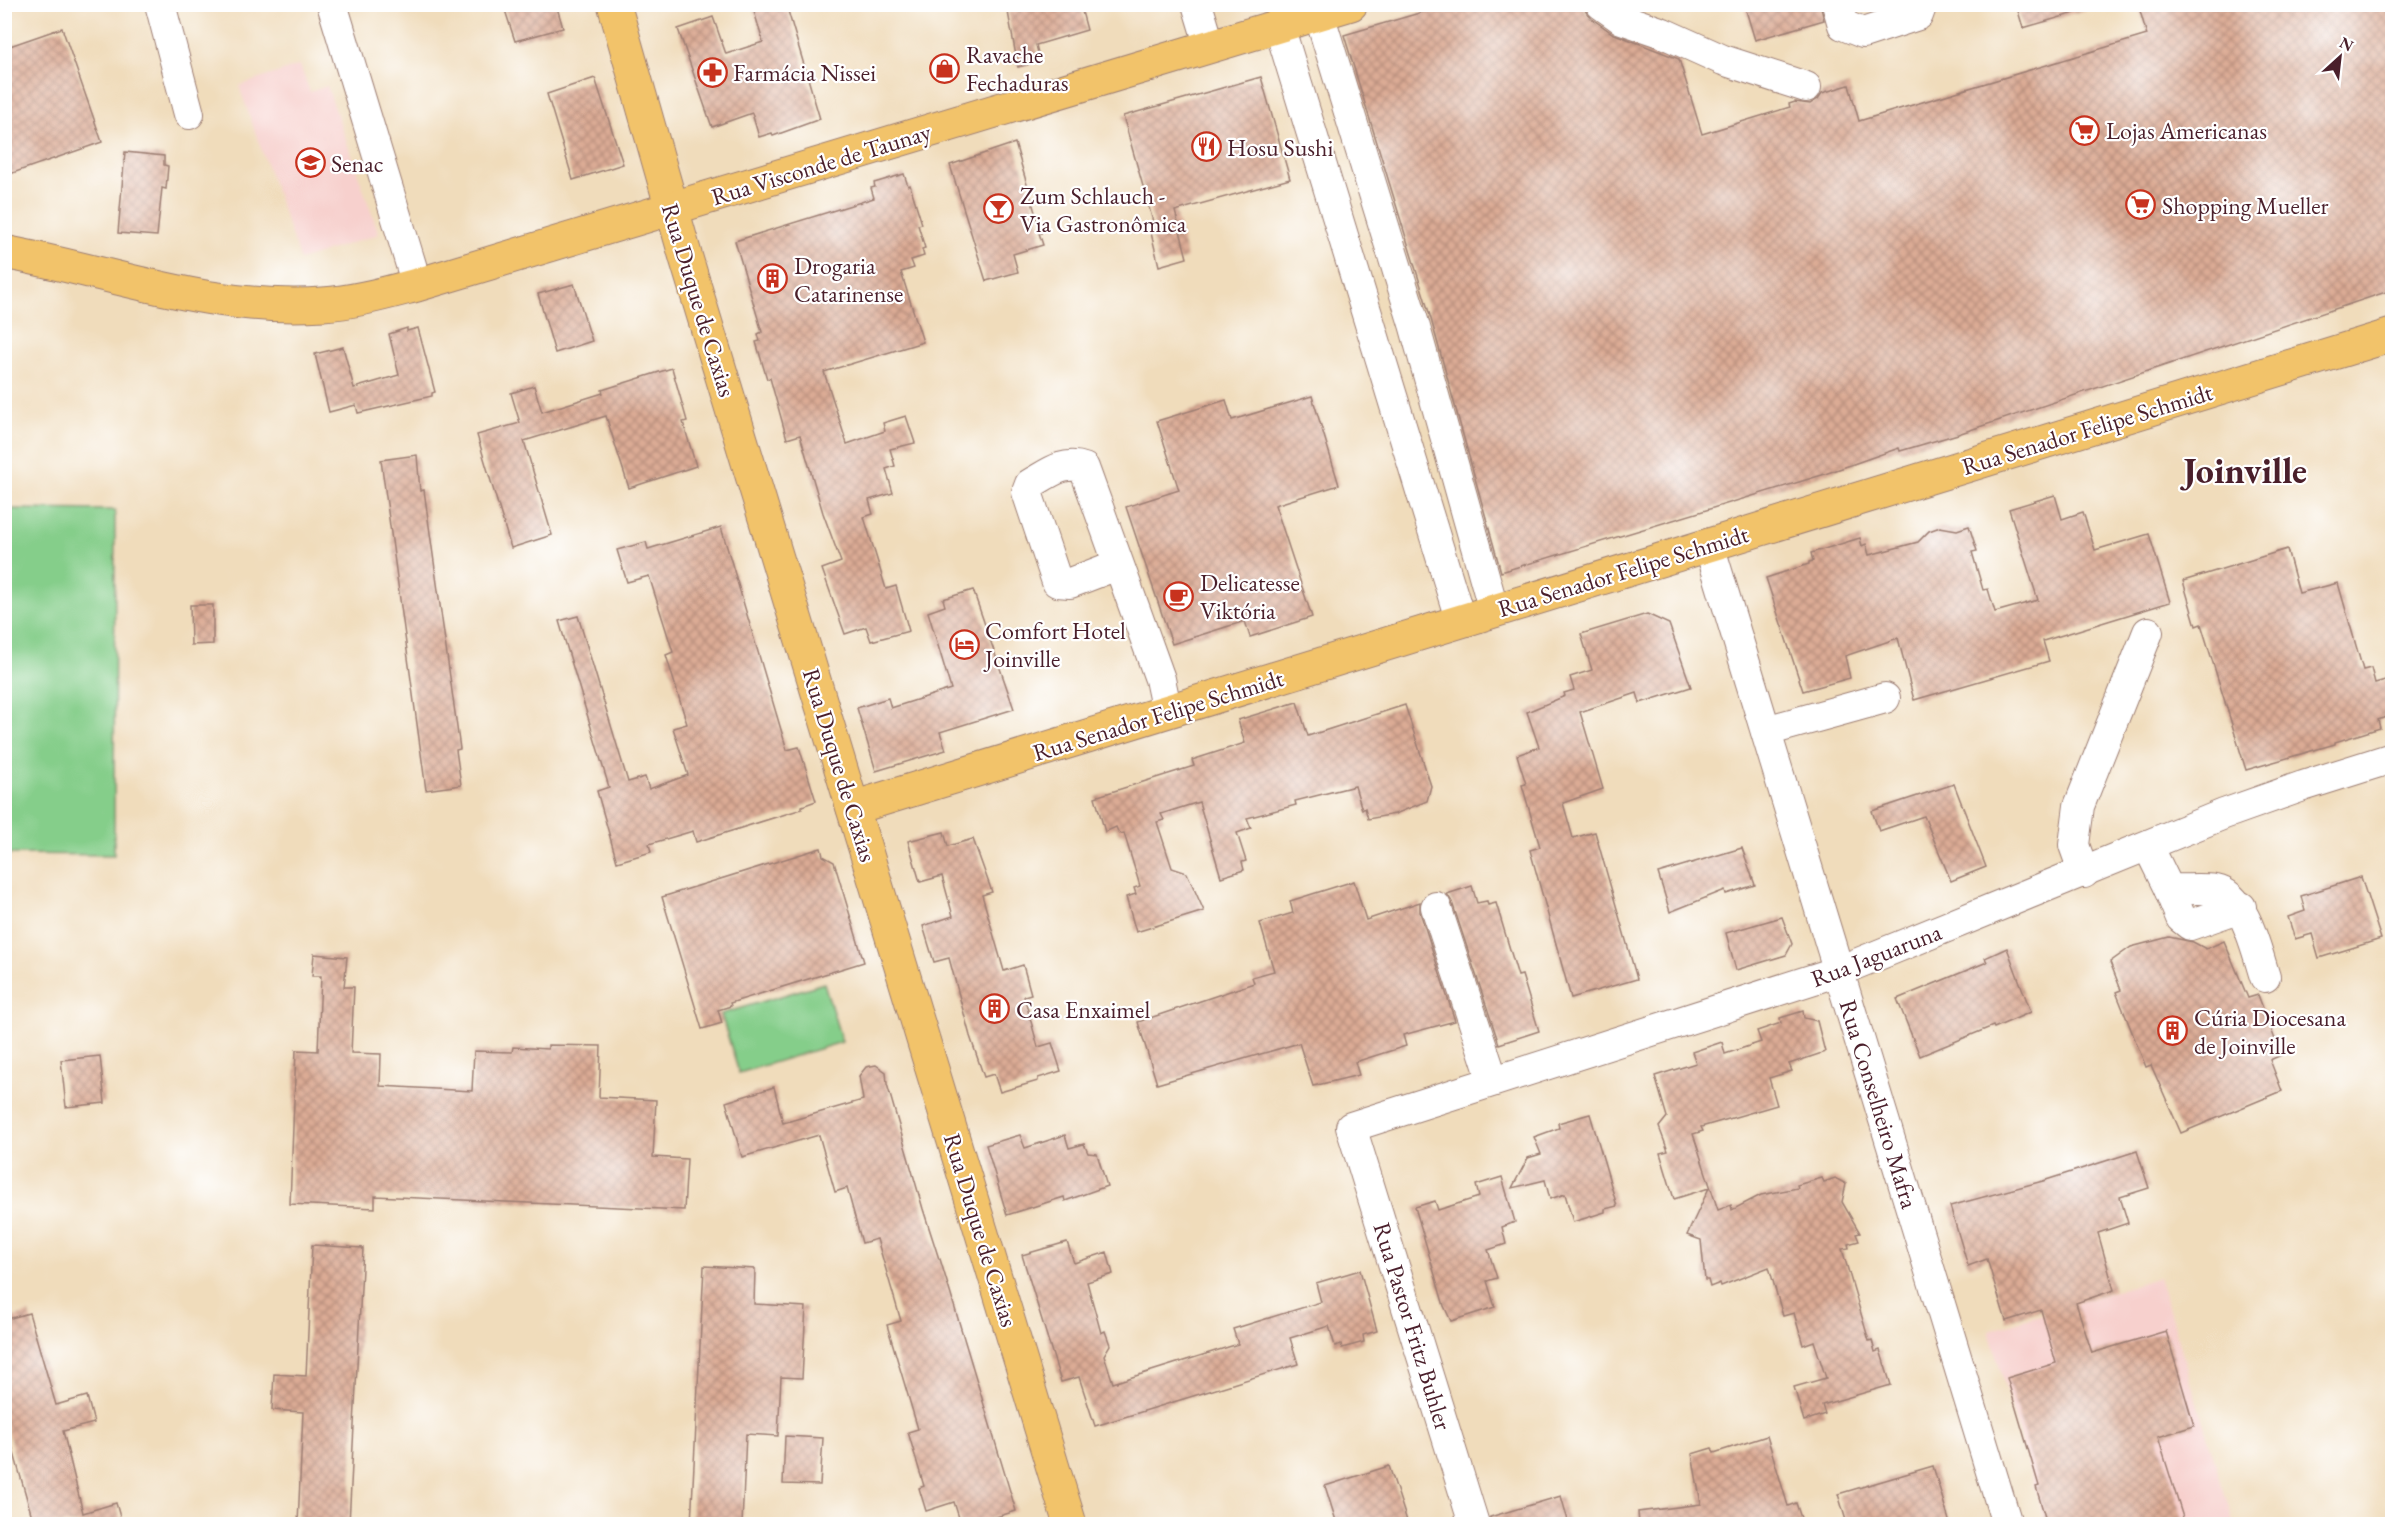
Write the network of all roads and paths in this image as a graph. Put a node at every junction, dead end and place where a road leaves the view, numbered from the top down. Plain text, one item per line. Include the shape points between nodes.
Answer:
1 (160, 4) edge
2 (332, 4) edge
3 (614, 4) edge
4 (1197, 4) edge
5 (1351, 4) edge
6 (1601, 4) edge
7 (1837, 4) edge
8 (1922, 4) edge
9 (1319, 14) junction
10 (1279, 26) junction
11 (1210, 47) junction
12 (1806, 87) dead end
13 (189, 114) dead end
14 (672, 209) junction
15 (4, 252) edge
16 (417, 285) junction
17 (1414, 324) junction
18 (2392, 335) edge
19 (1374, 337) junction
20 (1709, 545) junction
21 (1117, 565) dead end
22 (1494, 611) junction
23 (1461, 622) junction
24 (2148, 632) dead end
25 (1885, 698) dead end
26 (1167, 712) junction
27 (1766, 731) junction
28 (2392, 758) edge
29 (853, 808) junction
30 (2148, 846) junction
31 (2084, 873) junction
32 (1436, 907) dead end
33 (1839, 971) junction
34 (2265, 977) dead end
35 (1493, 1081) junction
36 (1351, 1127) joint
37 (1070, 1524) edge
38 (1474, 1524) edge
39 (2007, 1524) edge

1 - 13 street
2 - 16 street
3 - 14 main road, Rua Duque de Caxias
4 - 11 street
5 - 9 main road, Rua Visconde de Taunay
6 - 12 street via 1622,19 1723,60
7 - 8 street via 1843,25 1863,33 1918,15
9 - 10 main road, Rua Visconde de Taunay
9 - 17 street
10 - 11 main road, Rua Visconde de Taunay
10 - 19 street
11 - 14 main road, Rua Visconde de Taunay
14 - 16 main road, Rua Visconde de Taunay
14 - 29 main road, Rua Duque de Caxias
15 - 16 main road, Rua Visconde de Taunay via 240,303 325,304
17 - 19 street
17 - 22 street
18 - 20 main road, Rua Senador Felipe Schmidt
19 - 23 street
20 - 22 main road, Rua Senador Felipe Schmidt
20 - 27 street, Rua Conselheiro Mafra
21 - 26 street via 1160,679
22 - 23 main road, Rua Senador Felipe Schmidt
23 - 26 main road, Rua Senador Felipe Schmidt
24 - 31 street via 2079,806 2074,845
25 - 27 street
26 - 29 main road, Rua Senador Felipe Schmidt
27 - 33 street, Rua Conselheiro Mafra
28 - 30 street, Rua Jaguaruna via 2224,814
29 - 37 main road, Rua Duque de Caxias
30 - 31 street, Rua Jaguaruna
30 - 34 street via 2181,918 2190,925 2241,907
31 - 33 street, Rua Jaguaruna
32 - 35 street
33 - 35 street, Rua Jaguaruna
33 - 39 street, Rua Conselheiro Mafra
35 - 36 street, Rua Jaguaruna
36 - 38 street, Rua Pastor Fritz Buhler

